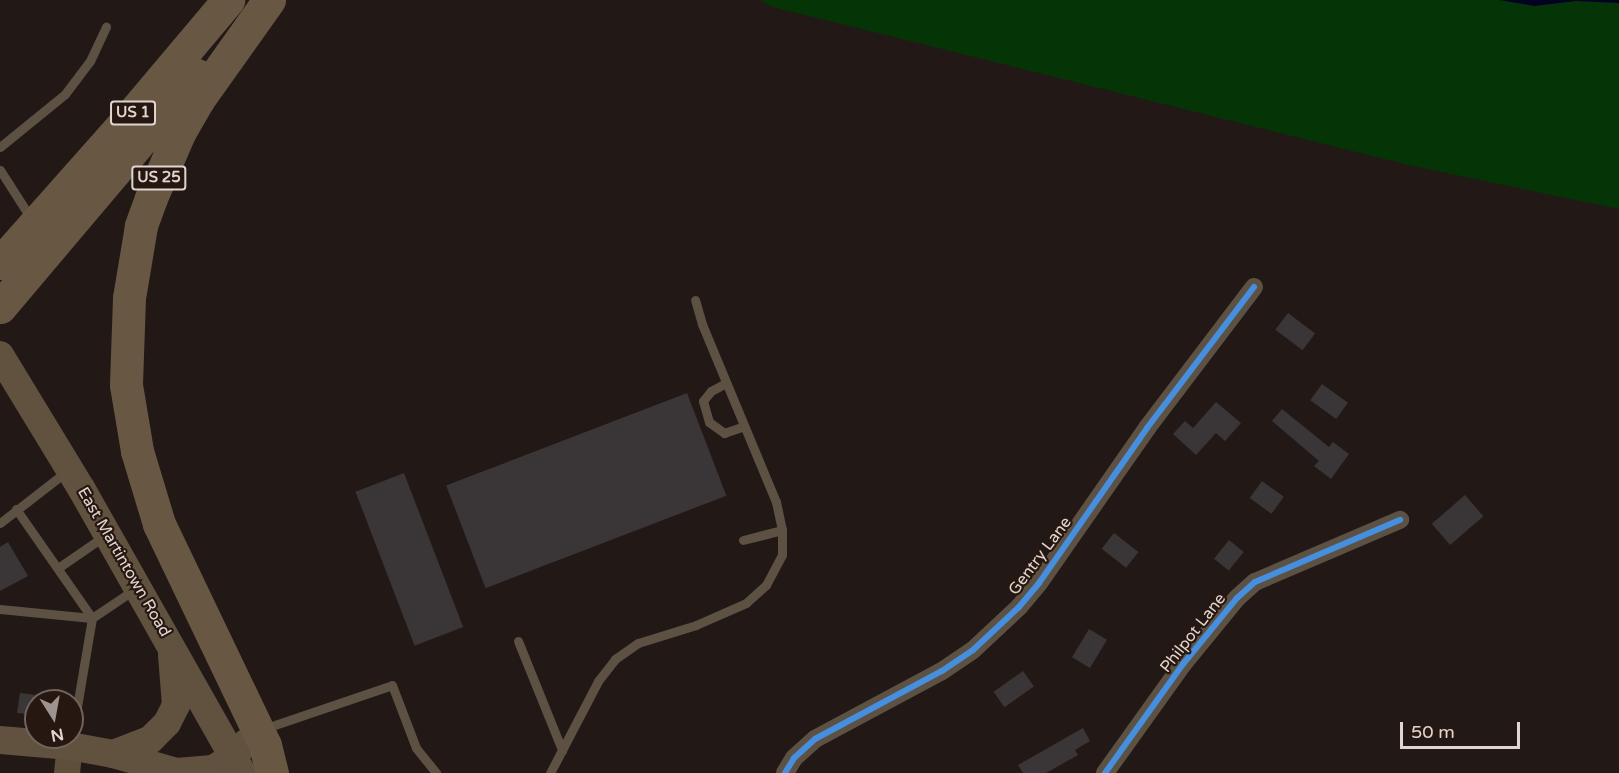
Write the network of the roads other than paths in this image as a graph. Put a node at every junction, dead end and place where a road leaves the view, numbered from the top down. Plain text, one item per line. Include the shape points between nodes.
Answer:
1 (228, 0) edge
2 (259, 0) edge
3 (269, 0) edge
4 (106, 26) dead end
5 (0, 147) edge
6 (0, 170) edge
7 (33, 227) junction
8 (0, 252) edge
9 (0, 263) edge
10 (1254, 287) dead end
11 (695, 300) dead end
12 (0, 307) edge
13 (0, 355) edge
14 (726, 383) junction
15 (744, 426) junction
16 (70, 469) junction
17 (16, 509) junction
18 (1400, 520) dead end
19 (0, 523) edge
20 (782, 530) junction
21 (108, 534) junction
22 (743, 540) dead end
23 (58, 568) junction
24 (138, 587) junction
25 (0, 609) edge
26 (92, 618) junction
27 (518, 641) dead end
28 (171, 644) junction
29 (80, 689) edge
30 (258, 731) junction
31 (0, 740) edge
32 (24, 743) edge
33 (77, 749) edge
34 (562, 750) junction
35 (113, 754) junction
36 (237, 765) edge
37 (159, 773) edge
38 (272, 773) edge
39 (436, 773) edge
40 (550, 773) edge
41 (785, 773) edge
42 (1105, 773) edge

1 - 7 highway, US 1
2 - 12 highway, US 1
3 - 30 highway, US 25 via 198,100 164,164 141,226 134,261 126,385 145,483 159,524
4 - 5 lane via 90,61 64,94
6 - 7 lane
7 - 8 highway
7 - 9 highway, US 1
10 - 41 street, Gentry Lane via 1018,607 973,650 942,671 815,739 794,758
11 - 14 lane
13 - 16 main road, East Martintown Road
14 - 15 lane
14 - 15 lane via 711,391 704,401 709,422 724,433
15 - 20 lane via 776,502
16 - 17 lane
16 - 21 main road, East Martintown Road
17 - 19 lane
17 - 23 lane
18 - 42 street, Philpot Lane via 1255,582 1183,664
20 - 22 lane
20 - 34 lane via 780,562 762,590 734,609 638,643 615,659 598,681
21 - 23 lane
21 - 24 main road, East Martintown Road
23 - 26 lane
24 - 26 lane
24 - 28 main road, East Martintown Road
25 - 26 lane
26 - 29 lane
27 - 34 lane
28 - 35 main road via 174,712 150,740
28 - 36 main road, East Martintown Road
30 - 36 main road
30 - 38 highway, US 25
30 - 39 lane via 392,685 416,748
31 - 32 main road
33 - 35 main road
34 - 40 lane
35 - 36 main road via 177,772
35 - 37 main road

